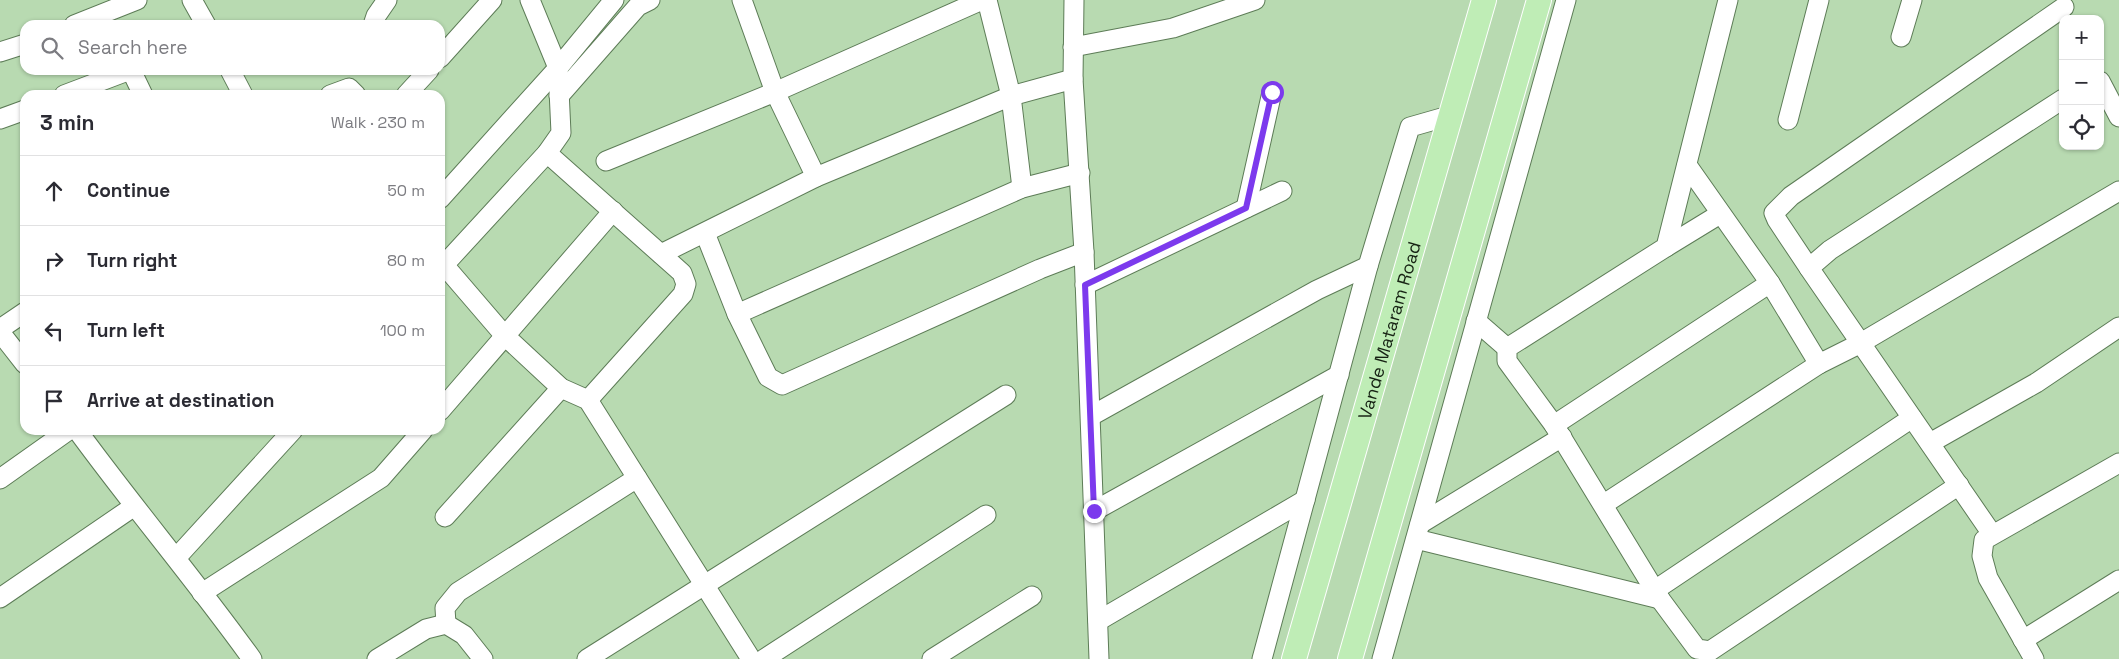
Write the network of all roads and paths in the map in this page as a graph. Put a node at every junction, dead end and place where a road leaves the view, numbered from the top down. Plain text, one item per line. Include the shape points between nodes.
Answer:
1 (137, 0) edge
2 (192, 0) edge
3 (388, 0) edge
4 (492, 0) edge
5 (614, 0) edge
6 (742, 0) edge
7 (982, 0) edge
8 (987, 0) edge
9 (1074, 0) edge
10 (1255, 0) edge
11 (1484, 0) edge
12 (1539, 0) edge
13 (1566, 0) edge
14 (1728, 0) edge
15 (1819, 0) edge
16 (1912, 0) edge
17 (531, 1) edge
18 (644, 2) edge
19 (2065, 8) edge
20 (107, 19) edge
21 (203, 20) edge
22 (375, 20) edge
23 (1901, 37) dead end
24 (20, 46) edge
25 (1074, 47) junction
26 (0, 52) edge
27 (445, 52) edge
28 (558, 68) junction
29 (118, 75) edge
30 (133, 75) edge
31 (233, 75) edge
32 (420, 75) edge
33 (1073, 79) junction
34 (2104, 89) edge
35 (77, 90) edge
36 (141, 90) edge
37 (240, 90) edge
38 (409, 90) edge
39 (775, 92) junction
40 (1272, 92) dead end
41 (559, 96) junction
42 (1010, 96) junction
43 (2059, 102) edge
44 (20, 112) edge
45 (1452, 115) junction
46 (2119, 117) edge
47 (0, 119) edge
48 (1788, 120) dead end
49 (547, 152) junction
50 (606, 161) dead end
51 (1687, 165) junction
52 (1080, 173) junction
53 (816, 177) junction
54 (1022, 188) junction
55 (1282, 191) dead end
56 (2119, 191) edge
57 (445, 193) edge
58 (1246, 208) junction
59 (614, 212) junction
60 (1720, 214) junction
61 (705, 233) junction
62 (1666, 247) junction
63 (1084, 252) junction
64 (661, 254) junction
65 (445, 262) edge
66 (1368, 266) junction
67 (1809, 268) junction
68 (445, 270) edge
69 (1770, 284) junction
70 (1085, 285) junction
71 (737, 314) junction
72 (20, 318) edge
73 (1476, 321) junction
74 (2119, 327) edge
75 (505, 336) junction
76 (2, 338) edge
77 (1859, 344) junction
78 (1507, 348) junction
79 (20, 358) edge
80 (1819, 364) junction
81 (1339, 375) junction
82 (561, 388) junction
83 (1006, 395) dead end
84 (588, 400) junction
85 (445, 405) edge
86 (1090, 416) junction
87 (1912, 418) junction
88 (1558, 431) junction
89 (62, 435) edge
90 (81, 435) edge
91 (283, 435) edge
92 (419, 435) edge
93 (1930, 442) junction
94 (2119, 463) edge
95 (636, 478) junction
96 (0, 479) edge
97 (1959, 486) junction
98 (1305, 500) junction
99 (1604, 504) junction
100 (133, 506) junction
101 (1094, 511) junction
102 (986, 515) dead end
103 (445, 517) dead end
104 (1418, 532) junction
105 (1992, 534) junction
106 (176, 557) junction
107 (2119, 580) edge
108 (703, 585) junction
109 (202, 593) junction
110 (1657, 595) junction
111 (1032, 596) dead end
112 (0, 598) edge
113 (1098, 621) junction
114 (446, 624) junction
115 (2023, 640) junction
116 (252, 659) edge
117 (377, 659) edge
118 (483, 659) edge
119 (587, 659) edge
120 (750, 659) edge
121 (764, 659) edge
122 (932, 659) edge
123 (1099, 659) edge
124 (1262, 659) edge
125 (1294, 659) edge
126 (1350, 659) edge
127 (1382, 659) edge
128 (2034, 659) edge

1 - 20 street
2 - 21 street
3 - 22 street
4 - 27 street
5 - 28 street
6 - 39 street
7 - 39 street
8 - 42 street
9 - 25 street
10 - 25 street via 1173,28
11 - 45 main road, Vande Mataram Road
12 - 126 main road
13 - 73 street
14 - 51 street
15 - 48 street
16 - 23 street
17 - 28 street
18 - 41 street
19 - 67 street via 1791,196 1777,209 1774,213 1777,220
24 - 26 street
25 - 33 street
28 - 41 street
28 - 57 street
29 - 35 street
30 - 36 street
31 - 37 street
32 - 38 street
33 - 42 street
33 - 52 street
34 - 46 street
39 - 50 street
39 - 53 street
40 - 58 street
41 - 49 street via 561,133
42 - 53 street
42 - 54 street
43 - 67 street via 1830,250
44 - 47 street
45 - 66 street via 1410,127
45 - 125 main road, Vande Mataram Road
49 - 59 street
49 - 65 street
51 - 60 street
51 - 62 street
52 - 54 street
52 - 63 street
53 - 61 street
54 - 71 street
55 - 58 street
56 - 77 street
58 - 70 street
59 - 64 street
59 - 75 street
60 - 62 street
60 - 69 street
61 - 64 street
61 - 71 street
62 - 78 street
63 - 70 street
63 - 71 street via 782,385 768,377
64 - 84 street via 682,273 686,284 683,294
66 - 81 street
66 - 86 street via 1317,290
67 - 77 street
68 - 75 street
69 - 80 street
69 - 88 street
70 - 86 street
72 - 76 street
73 - 78 street
73 - 104 street
74 - 93 street via 2036,384
75 - 82 street
75 - 85 street
76 - 79 street
77 - 80 street
77 - 87 street
78 - 88 street via 1507,361
80 - 99 street
81 - 98 street
81 - 101 street
82 - 84 street
82 - 103 street
83 - 108 street
84 - 95 street
86 - 101 street
87 - 93 street
87 - 110 street
88 - 99 street
88 - 104 street
89 - 96 street
90 - 100 street
91 - 106 street
92 - 109 street via 381,478
93 - 97 street
94 - 105 street
95 - 108 street
95 - 114 street via 458,592 445,608
97 - 105 street
97 - 110 street via 1710,651 1697,649
98 - 113 street
98 - 124 street
99 - 110 street
100 - 106 street
100 - 112 street
101 - 113 street
102 - 121 street
104 - 110 street
104 - 127 street
105 - 115 street via 1984,540 1982,556 1988,578
106 - 109 street
107 - 115 street
108 - 119 street
108 - 120 street
109 - 116 street
111 - 122 street
113 - 123 street
114 - 117 street via 426,629
114 - 118 street via 464,635
115 - 128 street

